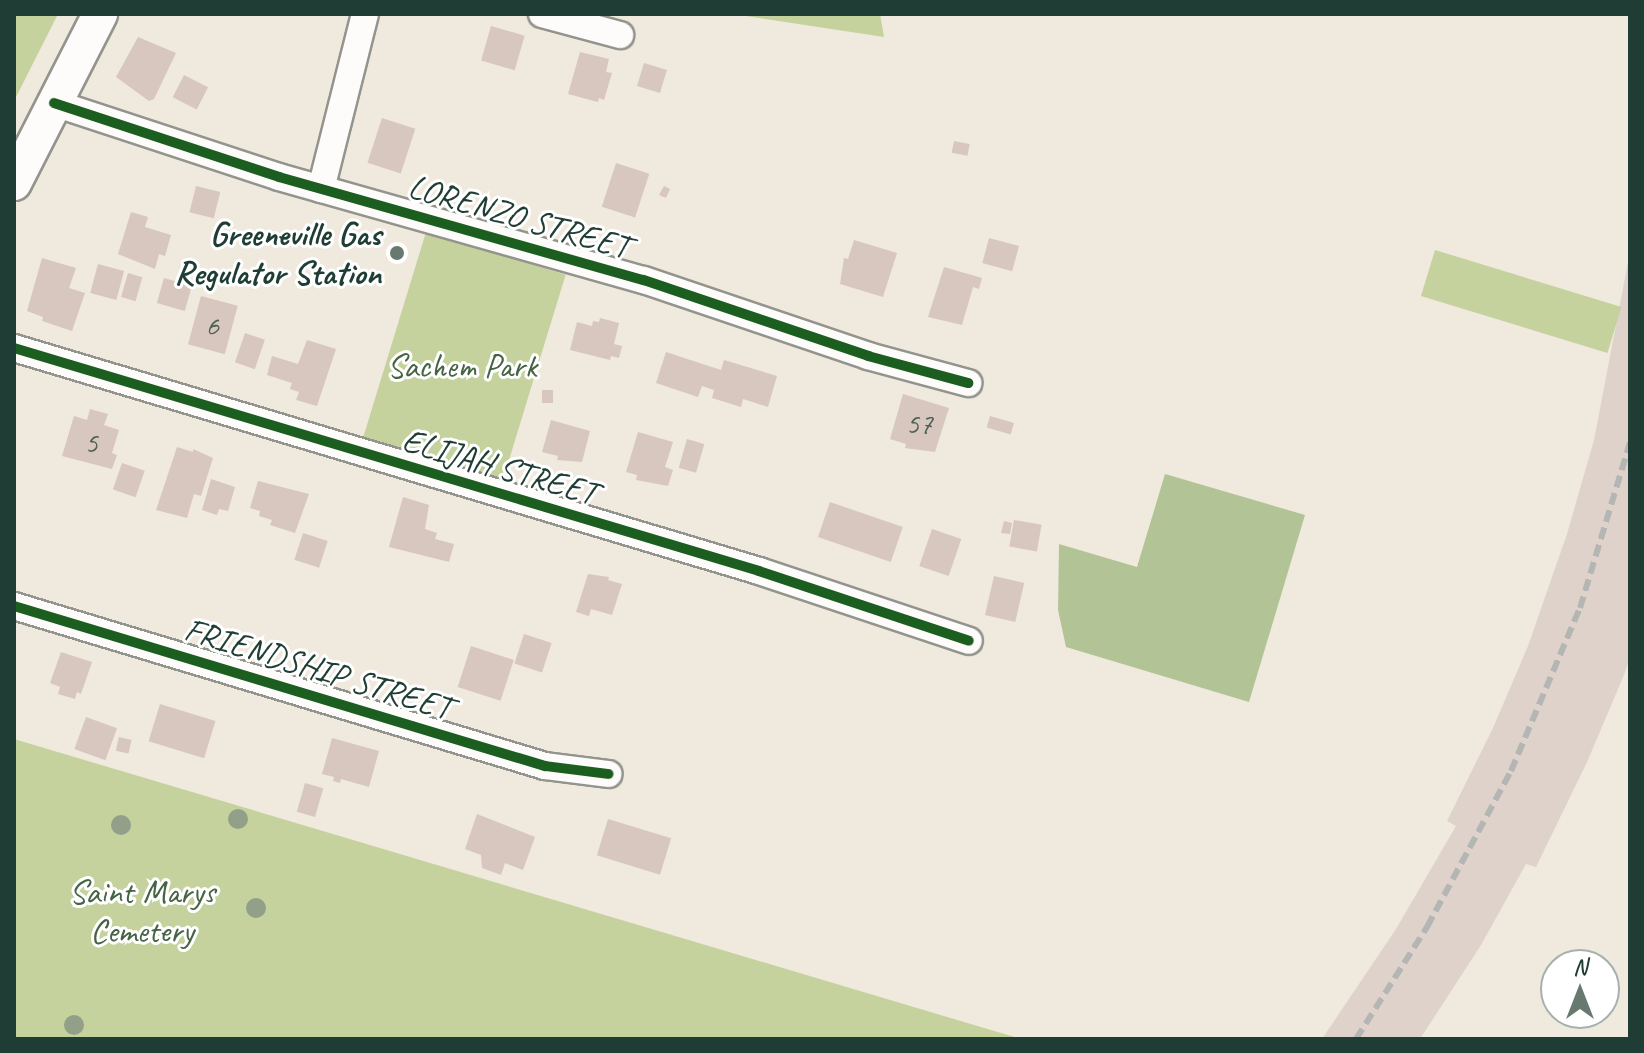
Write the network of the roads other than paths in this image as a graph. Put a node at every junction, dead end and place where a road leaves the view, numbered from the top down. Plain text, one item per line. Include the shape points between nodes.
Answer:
1 (100, 14) edge
2 (365, 14) edge
3 (542, 14) edge
4 (620, 35) dead end
5 (54, 103) junction
6 (14, 183) edge
7 (321, 189) junction
8 (14, 348) edge
9 (968, 383) dead end
10 (14, 606) edge
11 (969, 641) dead end
12 (608, 774) dead end

1 - 5 main road
2 - 7 street
3 - 4 street
5 - 6 main road
5 - 7 street, LORENZO STREET
7 - 9 street, LORENZO STREET via 644,280 868,356
8 - 11 street, ELIJAH STREET via 759,571
10 - 12 street, FRIENDSHIP STREET via 545,766

